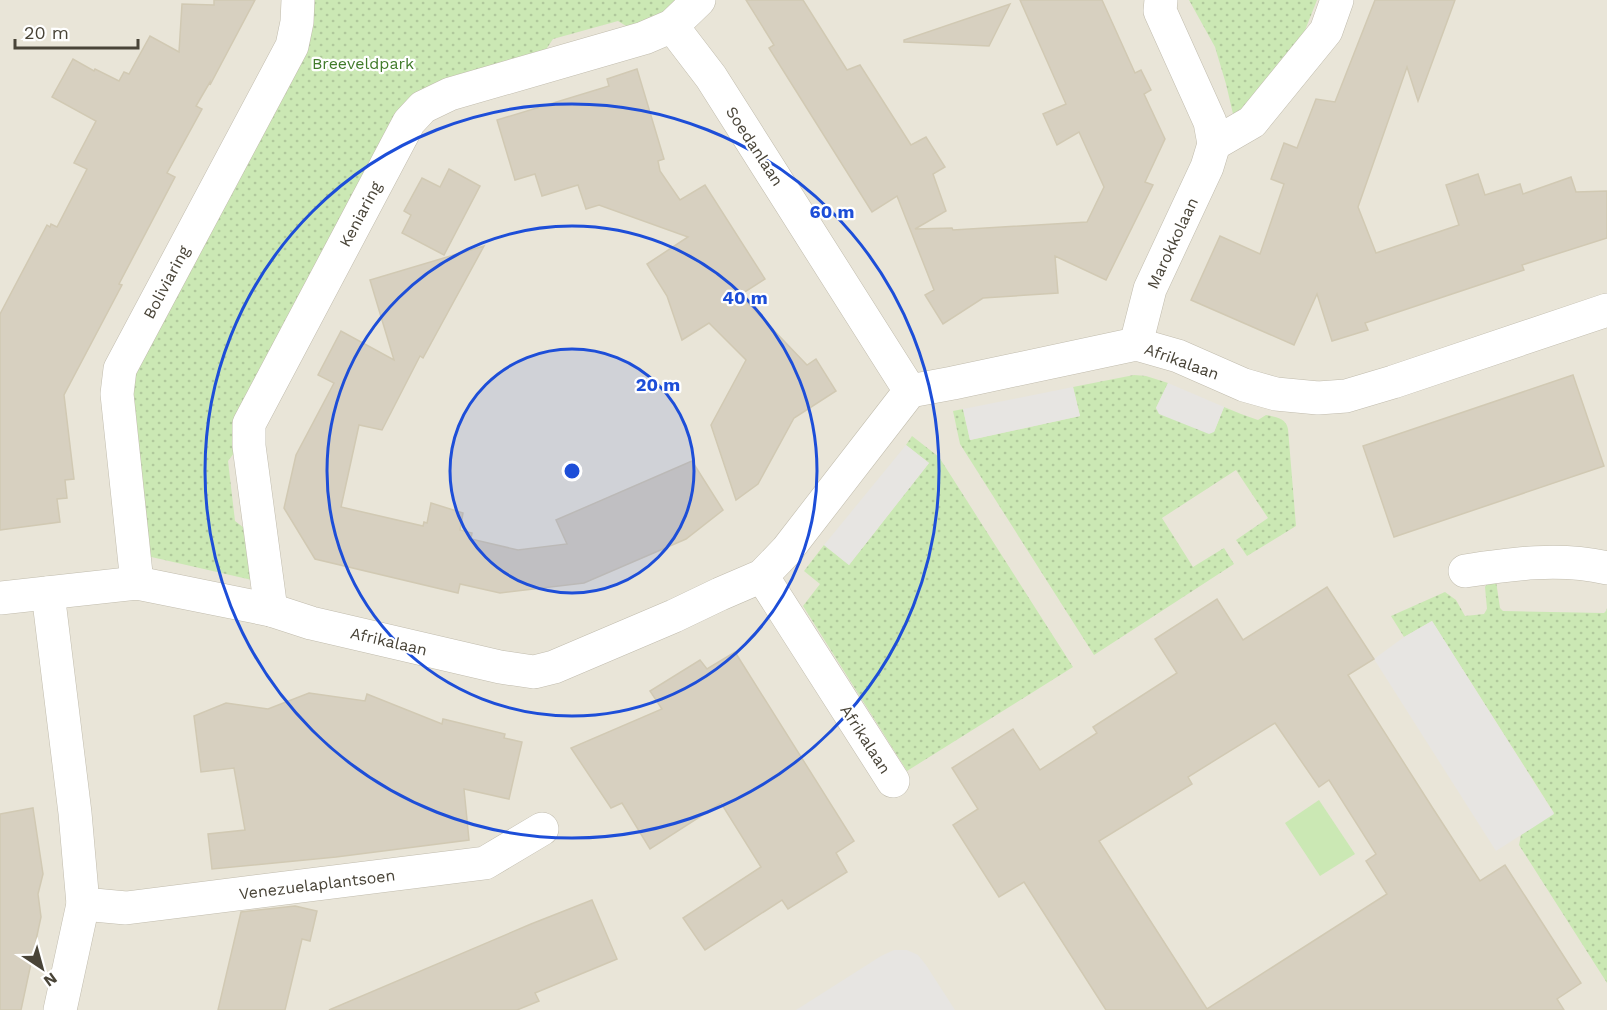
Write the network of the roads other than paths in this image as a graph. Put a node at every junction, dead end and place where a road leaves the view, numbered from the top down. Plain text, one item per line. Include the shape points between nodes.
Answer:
1 (298, 0) edge
2 (699, 0) edge
3 (1161, 0) edge
4 (1336, 0) edge
5 (672, 26) junction
6 (1214, 144) junction
7 (1607, 310) edge
8 (1136, 344) junction
9 (910, 391) junction
10 (1607, 568) edge
11 (1465, 571) dead end
12 (762, 576) junction
13 (137, 583) junction
14 (48, 593) junction
15 (0, 598) edge
16 (272, 610) junction
17 (893, 781) dead end
18 (542, 829) dead end
19 (83, 904) junction
20 (60, 1010) edge

1 - 13 street, Boliviaring via 292,46 120,369 117,394
2 - 5 street, Keniaring
3 - 6 street via 1160,11 1210,122
4 - 6 street via 1326,31 1252,122
5 - 9 street, Soedanlaan via 711,77
5 - 16 street, Keniaring via 644,38 450,94 423,107 409,122 249,424
6 - 8 street, Marokkolaan via 1208,167 1150,289
7 - 8 street, Afrikalaan via 1346,396 1276,394
8 - 9 street, Afrikalaan
9 - 12 street, Afrikalaan via 787,550
10 - 11 street via 1557,562
12 - 16 street, Afrikalaan via 554,667 534,672 311,623
12 - 17 street, Afrikalaan
13 - 14 street, Afrikalaan
13 - 16 street, Afrikalaan
14 - 15 street, Afrikalaan
14 - 19 street
18 - 19 street, Venezuelaplantsoen via 485,863 126,908
19 - 20 street

